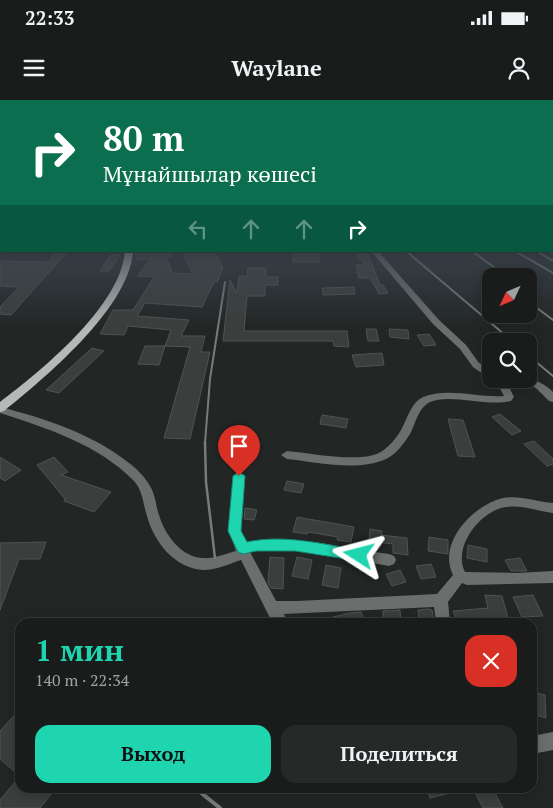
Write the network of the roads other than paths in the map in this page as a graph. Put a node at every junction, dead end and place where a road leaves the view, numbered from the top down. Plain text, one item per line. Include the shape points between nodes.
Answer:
1 (129, 263) edge
2 (385, 263) edge
3 (482, 369) edge
4 (537, 384) edge
5 (504, 388) edge
6 (553, 399) edge
7 (0, 409) edge
8 (287, 455) dead end
9 (239, 476) dead end
10 (553, 508) edge
11 (243, 551) junction
12 (389, 560) dead end
13 (460, 576) junction
14 (553, 577) edge
15 (442, 600) junction
16 (273, 607) junction
17 (278, 618) edge
18 (443, 618) edge
19 (553, 741) edge
20 (537, 744) edge

1 - 7 main road via 120,283 82,333 54,363
2 - 3 street
4 - 6 street
5 - 8 street via 507,399 436,398 424,401 399,441 382,457 340,460
7 - 11 street via 59,431 116,460 139,479 149,495 154,521 161,536 186,558 209,564
9 - 11 street via 235,531
10 - 13 street via 513,502 502,503 484,512 466,528 458,544 454,557
11 - 12 street via 256,545 295,545
11 - 16 street
13 - 14 street via 467,579
13 - 15 street
15 - 16 street
15 - 18 street
16 - 17 street
19 - 20 street

